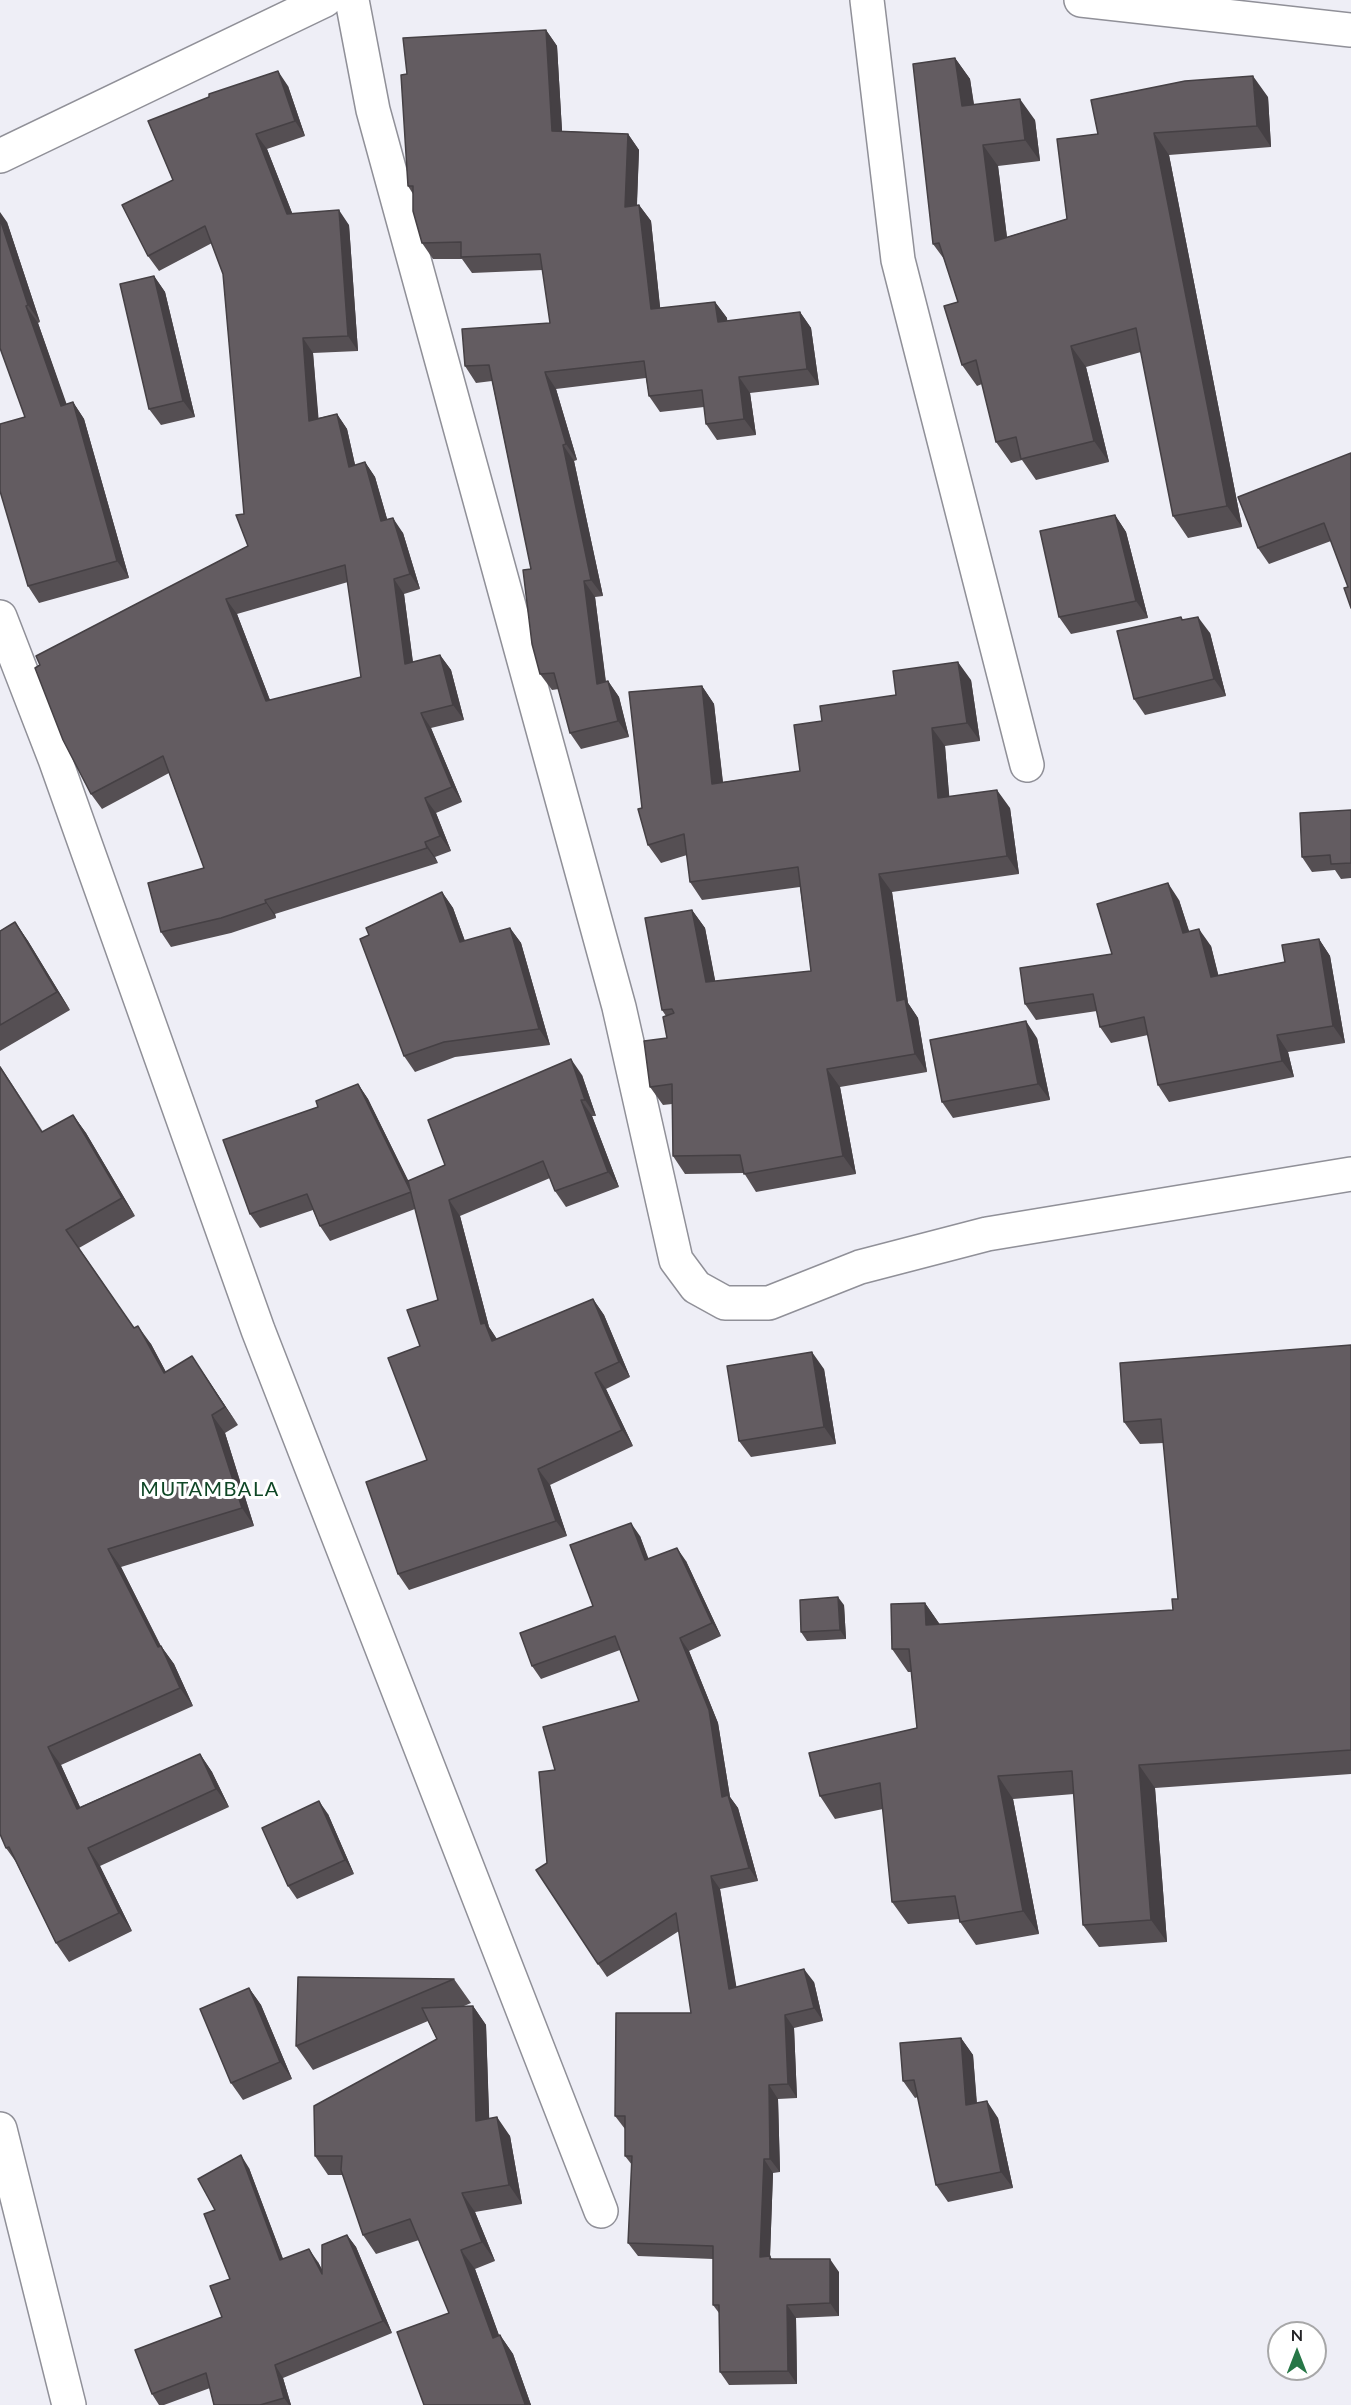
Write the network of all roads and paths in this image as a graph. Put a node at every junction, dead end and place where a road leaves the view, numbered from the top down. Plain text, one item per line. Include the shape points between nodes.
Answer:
1 (325, 0) edge
2 (352, 0) edge
3 (867, 0) edge
4 (1081, 0) edge
5 (1351, 30) edge
6 (0, 156) edge
7 (0, 618) edge
8 (1027, 765) dead end
9 (1351, 1174) edge
10 (0, 2129) edge
11 (601, 2211) dead end
12 (69, 2405) edge

1 - 6 street
2 - 9 street via 373,110 619,1007 676,1260 696,1287 724,1303 769,1303 860,1267 987,1234
3 - 8 street via 898,260
4 - 5 street
7 - 11 street via 55,759 258,1330
10 - 12 street

